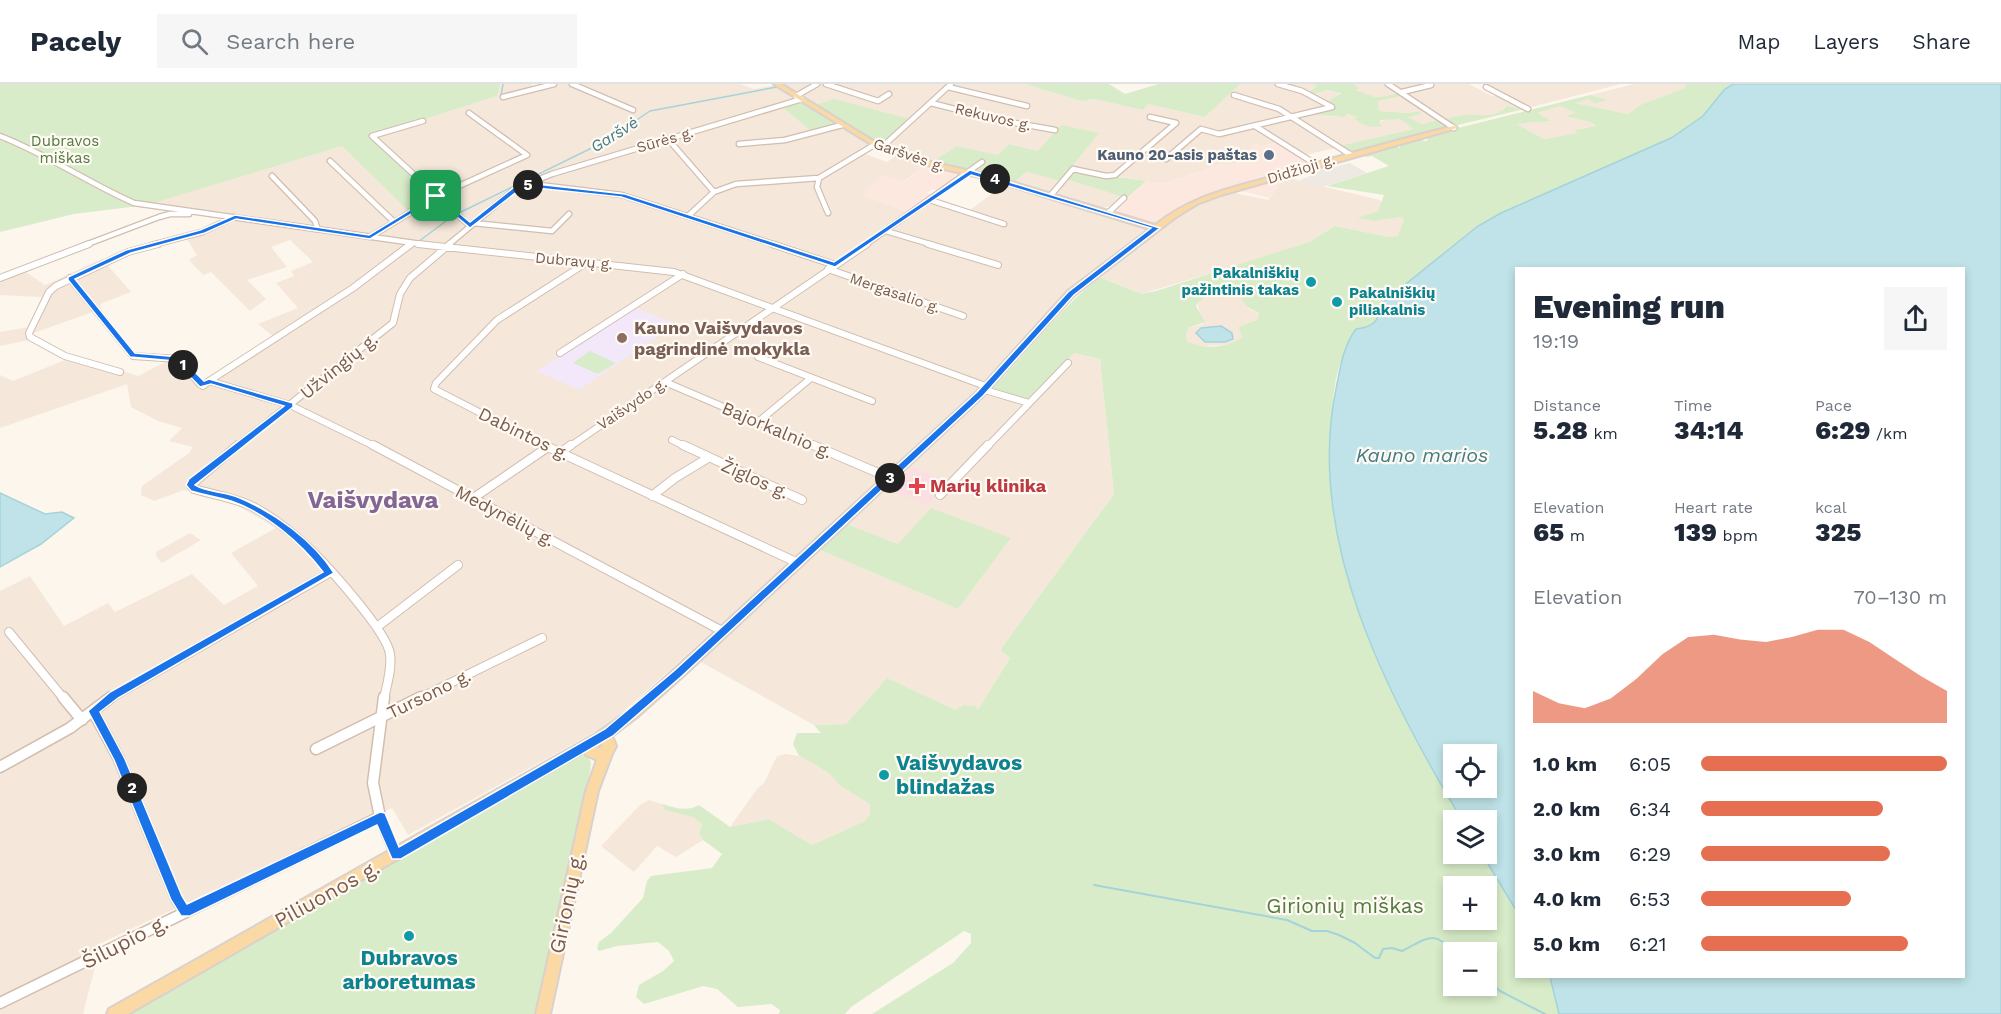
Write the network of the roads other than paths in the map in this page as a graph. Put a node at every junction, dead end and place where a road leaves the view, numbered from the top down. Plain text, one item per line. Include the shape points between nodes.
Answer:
1 (554, 84) edge
2 (572, 84) edge
3 (777, 84) edge
4 (817, 84) edge
5 (826, 84) edge
6 (1278, 84) edge
7 (1388, 84) edge
8 (950, 85) edge
9 (1431, 85) edge
10 (529, 87) edge
11 (1486, 87) dead end
12 (1402, 92) junction
13 (889, 94) dead end
14 (1234, 94) dead end
15 (503, 97) dead end
16 (799, 98) junction
17 (931, 103) junction
18 (1027, 106) dead end
19 (633, 110) dead end
20 (1528, 110) dead end
21 (469, 113) dead end
22 (1150, 117) dead end
23 (1293, 117) junction
24 (423, 121) dead end
25 (842, 125) junction
26 (1255, 126) junction
27 (1454, 128) joint
28 (1055, 130) dead end
29 (0, 136) edge
30 (668, 139) junction
31 (739, 144) dead end
32 (877, 147) junction
33 (1351, 155) junction
34 (1166, 159) dead end
35 (330, 161) dead end
36 (981, 162) dead end
37 (1317, 165) junction
38 (970, 172) junction
39 (272, 176) dead end
40 (819, 177) junction
41 (531, 184) junction
42 (714, 192) junction
43 (1051, 195) junction
44 (436, 196) junction
45 (1124, 198) dead end
46 (930, 200) junction
47 (828, 213) dead end
48 (1108, 213) junction
49 (218, 214) junction
50 (569, 214) dead end
51 (688, 216) junction
52 (235, 217) junction
53 (393, 221) junction
54 (1004, 224) dead end
55 (471, 225) junction
56 (1156, 228) junction
57 (315, 229) junction
58 (886, 231) junction
59 (370, 237) junction
60 (412, 243) junction
61 (445, 248) junction
62 (586, 262) junction
63 (835, 265) junction
64 (998, 265) dead end
65 (828, 270) junction
66 (682, 274) junction
67 (0, 278) edge
68 (70, 278) junction
69 (772, 308) junction
70 (963, 316) dead end
71 (560, 353) dead end
72 (758, 357) dead end
73 (1068, 363) dead end
74 (120, 372) dead end
75 (811, 378) junction
76 (209, 381) junction
77 (665, 382) junction
78 (986, 388) junction
79 (872, 401) dead end
80 (1029, 403) junction
81 (290, 405) junction
82 (758, 422) junction
83 (672, 440) dead end
84 (548, 447) junction
85 (561, 452) junction
86 (708, 458) junction
87 (890, 478) junction
88 (940, 495) dead end
89 (652, 496) junction
90 (472, 499) junction
91 (802, 500) dead end
92 (798, 563) junction
93 (458, 566) dead end
94 (329, 573) junction
95 (377, 627) junction
96 (9, 632) dead end
97 (724, 632) junction
98 (542, 638) dead end
99 (93, 711) junction
100 (380, 718) junction
101 (82, 720) junction
102 (599, 747) junction
103 (316, 749) dead end
104 (0, 767) edge
105 (380, 817) junction
106 (396, 855) junction
107 (185, 912) junction
108 (0, 1003) edge
109 (114, 1014) edge
110 (543, 1014) edge

1 - 10 street
2 - 19 street
3 - 16 main road, Garšvės g.
4 - 16 street, Sūrės g.
5 - 13 street via 878,101
6 - 23 street via 1310,94 1331,108
7 - 12 street
8 - 17 street
8 - 18 street
9 - 12 street
10 - 15 street
11 - 20 street
12 - 27 street
14 - 23 street
16 - 25 main road, Garšvės g.
16 - 30 street, Sūrės g.
17 - 28 street, Rekuvos g.
17 - 32 street
21 - 44 street via 527,155
22 - 43 street via 1176,123 1121,172 1106,176 1073,169
23 - 26 street
23 - 33 street
24 - 44 street via 372,136
25 - 31 street via 785,140
25 - 32 main road, Garšvės g.
26 - 34 street via 1219,134 1201,129
26 - 37 street
27 - 33 main road, Didžioji g.
29 - 49 street, Dubravų g. via 28,147 109,192 142,204
30 - 41 street, Sūrės g.
30 - 42 street
32 - 38 main road, Garšvės g.
32 - 40 street
33 - 37 main road, Didžioji g.
35 - 53 street
36 - 38 street, Vaišvydo g.
37 - 56 main road, Didžioji g. via 1200,201
38 - 43 main road, Garšvės g.
38 - 46 street, Vaišvydo g.
39 - 57 street via 315,221
40 - 42 street via 743,182
40 - 47 street via 817,187
41 - 51 street via 622,195
41 - 55 street, Sūrės g. via 515,189
42 - 51 street
43 - 48 main road, Garšvės g.
44 - 53 street
44 - 55 street
45 - 48 street
46 - 54 street
46 - 58 street, Vaišvydo g.
48 - 56 main road, Garšvės g.
49 - 52 street, Dubravų g.
49 - 67 street via 164,215
50 - 55 street via 552,231
51 - 63 street
52 - 57 street, Dubravų g.
52 - 68 street via 202,232 128,252
53 - 59 street
55 - 61 street, Sūrės g.
56 - 78 main road via 1066,298
57 - 59 street, Dubravų g.
58 - 63 street, Vaišvydo g.
58 - 64 street
59 - 60 street, Dubravų g.
60 - 61 street, Dubravų g.
60 - 76 street via 353,288
61 - 62 street, Dubravų g.
61 - 81 street, Užvingių g. via 404,284 393,322
62 - 66 street, Dubravų g.
62 - 84 street, Dabintos g. via 497,320 434,387 437,392
63 - 65 street, Vaišvydo g.
65 - 69 street, Vaišvydo g.
65 - 70 street, Mergasalio g.
66 - 69 street, Dubravų g.
66 - 71 street
68 - 74 street via 49,292 30,337 65,356
68 - 76 street, Medynėlių g. via 133,356 178,359 200,384
69 - 77 street, Vaišvydo g.
69 - 78 street, Dubravų g.
72 - 75 street
73 - 80 street
75 - 79 street
75 - 82 street
76 - 81 street, Medynėlių g.
77 - 82 street, Bajorkalnio g.
77 - 85 street, Vaišvydo g.
78 - 80 street
78 - 87 main road
80 - 88 street
81 - 90 street, Medynėlių g.
81 - 94 street, Užvingių g. via 191,485 235,499 268,516 313,552
82 - 87 street, Bajorkalnio g.
83 - 86 street, Žiglos g.
84 - 85 street, Dabintos g.
84 - 90 street
85 - 89 street, Dabintos g.
86 - 89 street, Žiglos g.
86 - 91 street, Žiglos g.
87 - 92 main road
89 - 92 street, Dabintos g.
90 - 97 street, Medynėlių g.
92 - 97 main road
93 - 95 street
94 - 95 street, Užvingių g.
94 - 99 street via 114,695
95 - 100 street, Užvingių g. via 390,653
96 - 101 street
97 - 102 main road
98 - 100 street, Tursono g.
99 - 101 street
99 - 107 street via 119,759
100 - 103 street, Tursono g.
100 - 105 street, Užvingių g. via 373,783
101 - 104 street
102 - 106 main road, Piliuonos g. via 570,756
102 - 110 main road, Girionių g.
105 - 106 street, Užvingių g.
105 - 107 street, Šilupio g.
106 - 109 main road, Piliuonos g.
107 - 108 street, Šilupio g.

